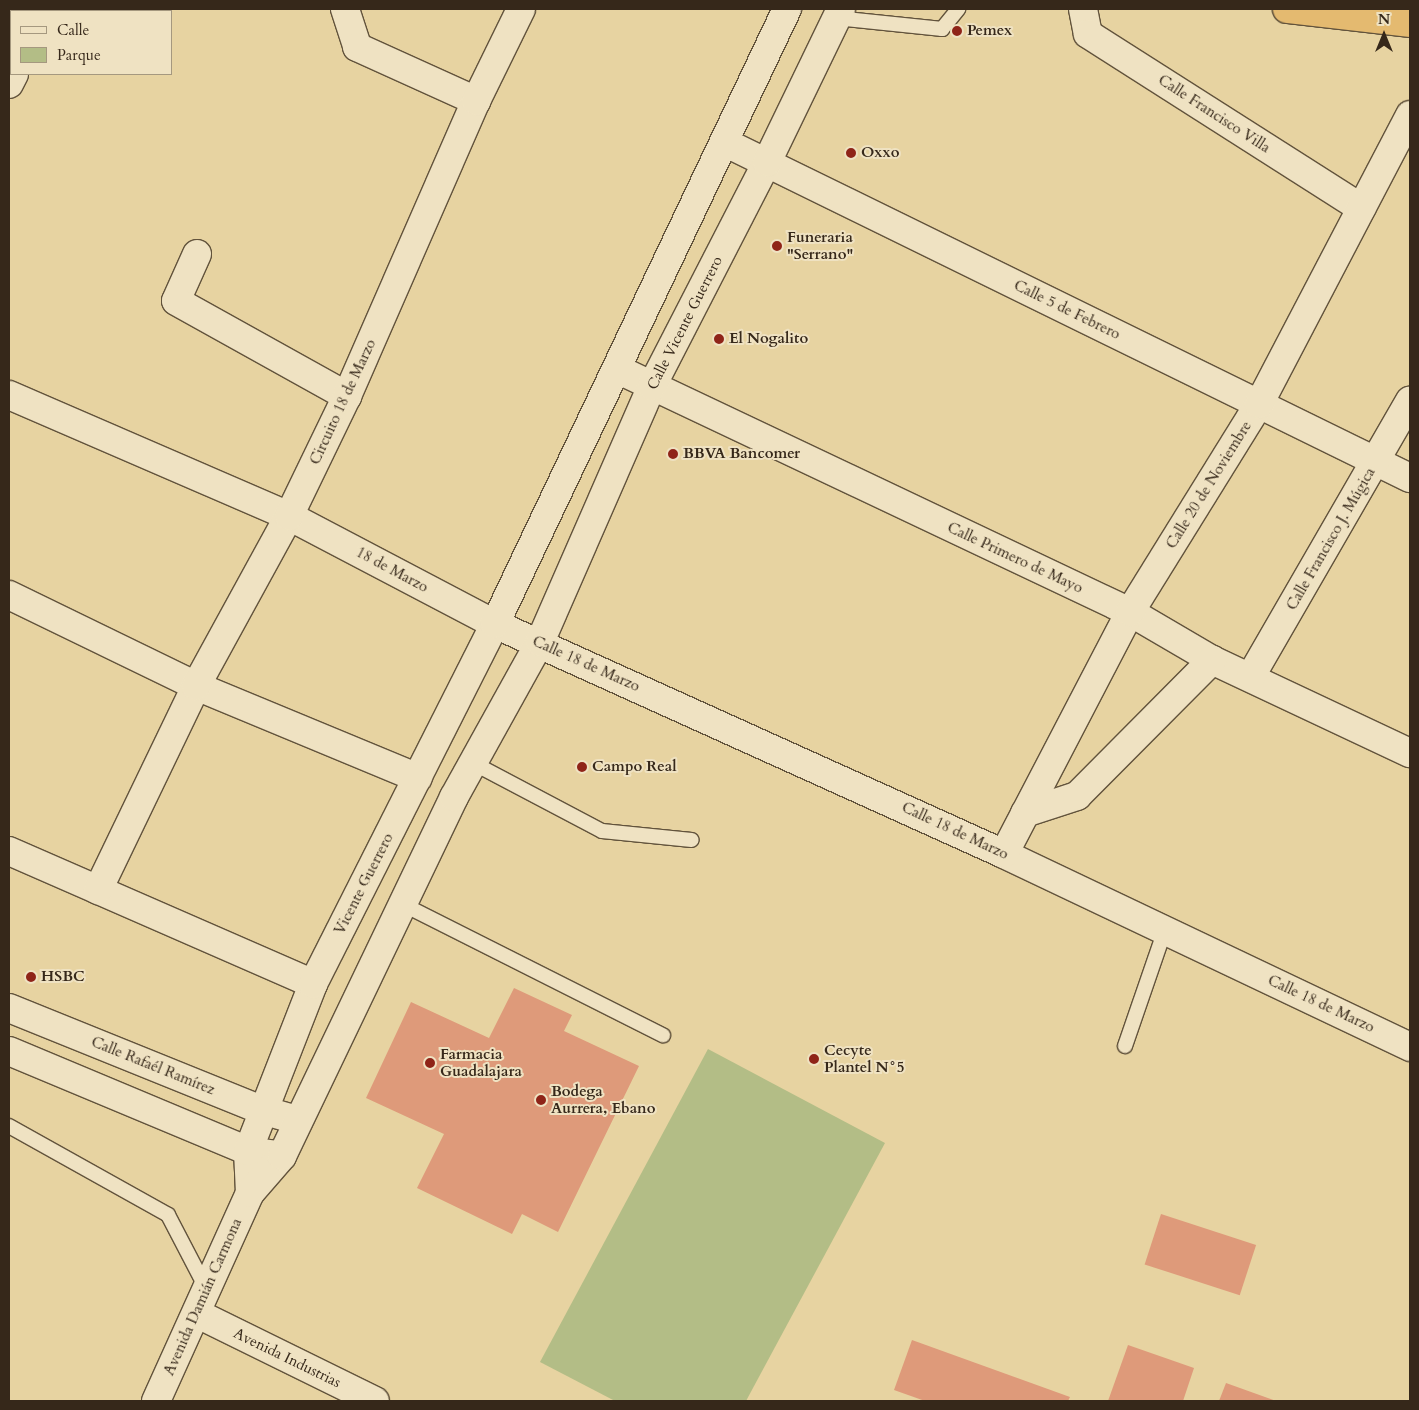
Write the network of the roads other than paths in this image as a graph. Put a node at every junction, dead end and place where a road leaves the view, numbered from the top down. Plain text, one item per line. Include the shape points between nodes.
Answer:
1 (344, 9) edge
2 (521, 9) edge
3 (787, 9) edge
4 (958, 9) edge
5 (1084, 9) edge
6 (1287, 9) edge
7 (838, 13) edge
8 (1410, 23) edge
9 (476, 101) junction
10 (1410, 115) edge
11 (724, 142) junction
12 (767, 162) junction
13 (1361, 208) junction
14 (196, 254) dead end
15 (617, 369) junction
16 (652, 386) junction
17 (9, 395) edge
18 (347, 396) junction
19 (1410, 401) edge
20 (1259, 404) junction
21 (1376, 461) junction
22 (1410, 478) edge
23 (289, 516) junction
24 (9, 595) edge
25 (1130, 612) junction
26 (495, 624) junction
27 (540, 642) junction
28 (1212, 660) junction
29 (1251, 676) junction
30 (196, 686) junction
31 (1410, 753) edge
32 (473, 763) junction
33 (418, 778) junction
34 (1025, 813) junction
35 (692, 840) dead end
36 (9, 850) edge
37 (1004, 854) junction
38 (98, 890) junction
39 (404, 905) junction
40 (1165, 930) junction
41 (313, 984) junction
42 (9, 1008) edge
43 (663, 1035) dead end
44 (1125, 1046) dead end
45 (1410, 1047) edge
46 (9, 1051) edge
47 (262, 1110) junction
48 (298, 1120) junction
49 (9, 1126) edge
50 (248, 1150) junction
51 (282, 1156) junction
52 (250, 1193) junction
53 (203, 1303) junction
54 (156, 1401) edge
55 (375, 1401) edge

1 - 9 street via 357,47
2 - 9 street, Circuito 18 de Marzo
3 - 11 street
4 - 7 lane via 942,29
5 - 13 street, Calle Francisco Villa via 1088,34
6 - 8 highway
7 - 12 street, Calle Vicente Guerrero
9 - 18 street, Circuito 18 de Marzo
10 - 13 street, Calle 20 de Noviembre
11 - 12 street, Calle 5 de Febrero
11 - 15 street
12 - 16 street, Calle Vicente Guerrero
12 - 20 street, Calle 5 de Febrero
13 - 20 street, Calle 20 de Noviembre
14 - 18 street via 176,301
15 - 16 street, Calle Primero de Mayo
15 - 26 street
16 - 25 street, Calle Primero de Mayo
16 - 27 street, Calle Vicente Guerrero
17 - 23 street
18 - 23 street, Circuito 18 de Marzo
19 - 21 street, Calle Francisco J. Múgica
20 - 21 street, Calle 5 de Febrero
20 - 25 street, Calle 20 de Noviembre
21 - 22 street, Calle 5 de Febrero
21 - 29 street, Calle Francisco J. Múgica
23 - 26 street, 18 de Marzo
23 - 30 street, Circuito 18 de Marzo
24 - 30 street
25 - 28 street, Calle Primero de Mayo
25 - 34 street, Calle 20 de Noviembre
26 - 27 street, Calle 18 de Marzo
26 - 33 street, Vicente Guerrero
27 - 32 street
27 - 37 street, Calle 18 de Marzo
28 - 29 street, Calle Primero de Mayo
28 - 34 street via 1077,796
29 - 31 street, Calle Primero de Mayo
30 - 33 street
30 - 38 street, Circuito 18 de Marzo
32 - 35 lane via 602,831
32 - 39 street
33 - 41 street, Vicente Guerrero
34 - 37 street, Calle 20 de Noviembre
36 - 38 street
37 - 40 street, Calle 18 de Marzo
38 - 41 street
39 - 43 lane
39 - 48 street
40 - 44 lane
40 - 45 street, Calle 18 de Marzo
41 - 47 street, Vicente Guerrero
42 - 47 street, Calle Rafaél Ramírez
46 - 50 street
47 - 48 street, Calle Rafaél Ramírez
47 - 50 street, Vicente Guerrero
48 - 51 street
49 - 53 lane via 168,1215
50 - 51 street
50 - 52 street, Avenida Damián Carmona
51 - 52 street, Avenida Damián Carmona
52 - 53 street, Avenida Damián Carmona
53 - 54 street, Avenida Damián Carmona
53 - 55 street, Avenida Industrias

